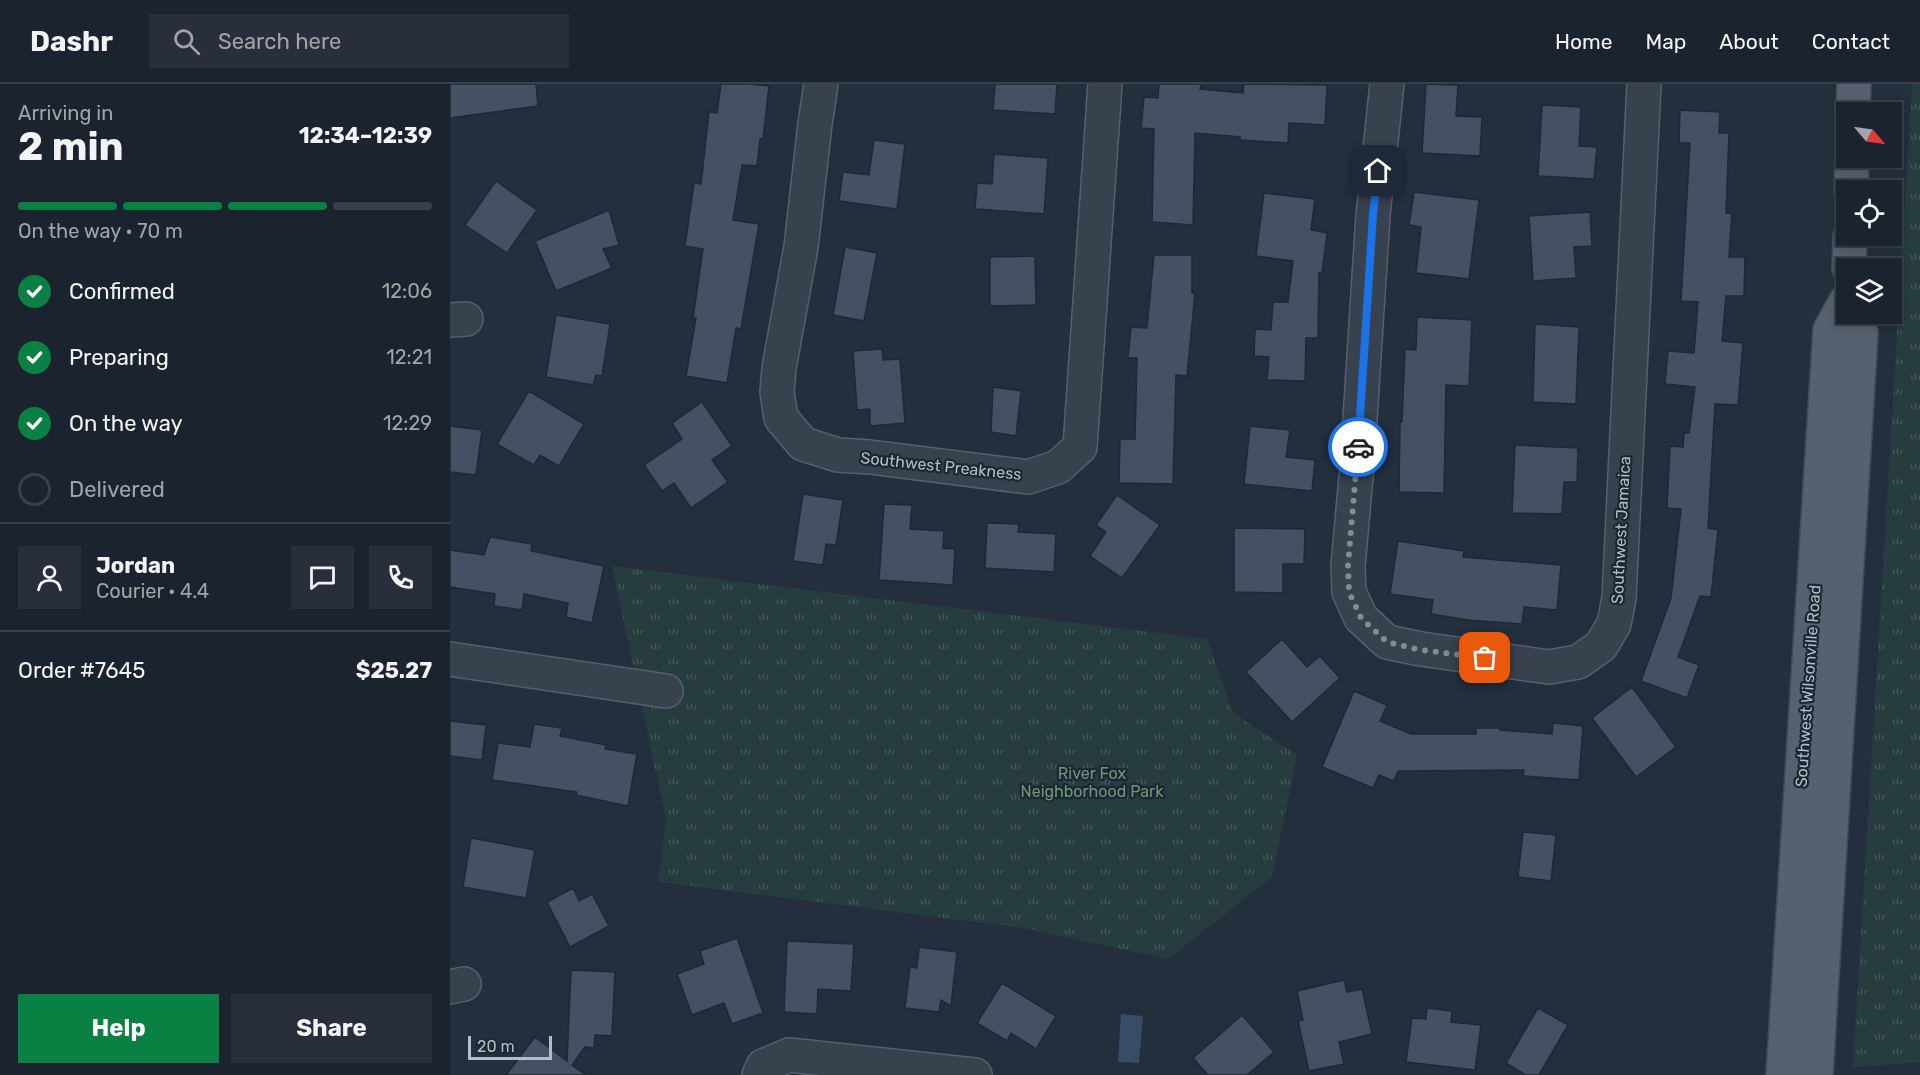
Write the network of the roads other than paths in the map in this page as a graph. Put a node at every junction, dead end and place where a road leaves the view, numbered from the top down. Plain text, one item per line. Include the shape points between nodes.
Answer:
1 (821, 84) edge
2 (1105, 84) edge
3 (1387, 84) edge
4 (1644, 84) edge
5 (1854, 84) edge
6 (1853, 102) edge
7 (1836, 319) edge
8 (1857, 324) edge
9 (450, 659) edge
10 (666, 691) dead end
11 (759, 1075) edge
12 (975, 1075) edge
13 (1784, 1075) edge
14 (1816, 1075) edge

1 - 2 street, Southwest Preakness via 801,247 779,368 781,418 803,444 838,455 1028,477 1058,467 1080,447
3 - 4 street, Southwest Jamaica via 1373,215 1349,592 1361,618 1387,642 1549,667 1578,662 1601,646 1614,624 1619,598
5 - 6 main road
7 - 13 main road, Southwest Wilsonville Road via 1830,330
8 - 14 main road, Southwest Wilsonville Road via 1861,333
9 - 10 street
11 - 12 street via 763,1066 789,1055

